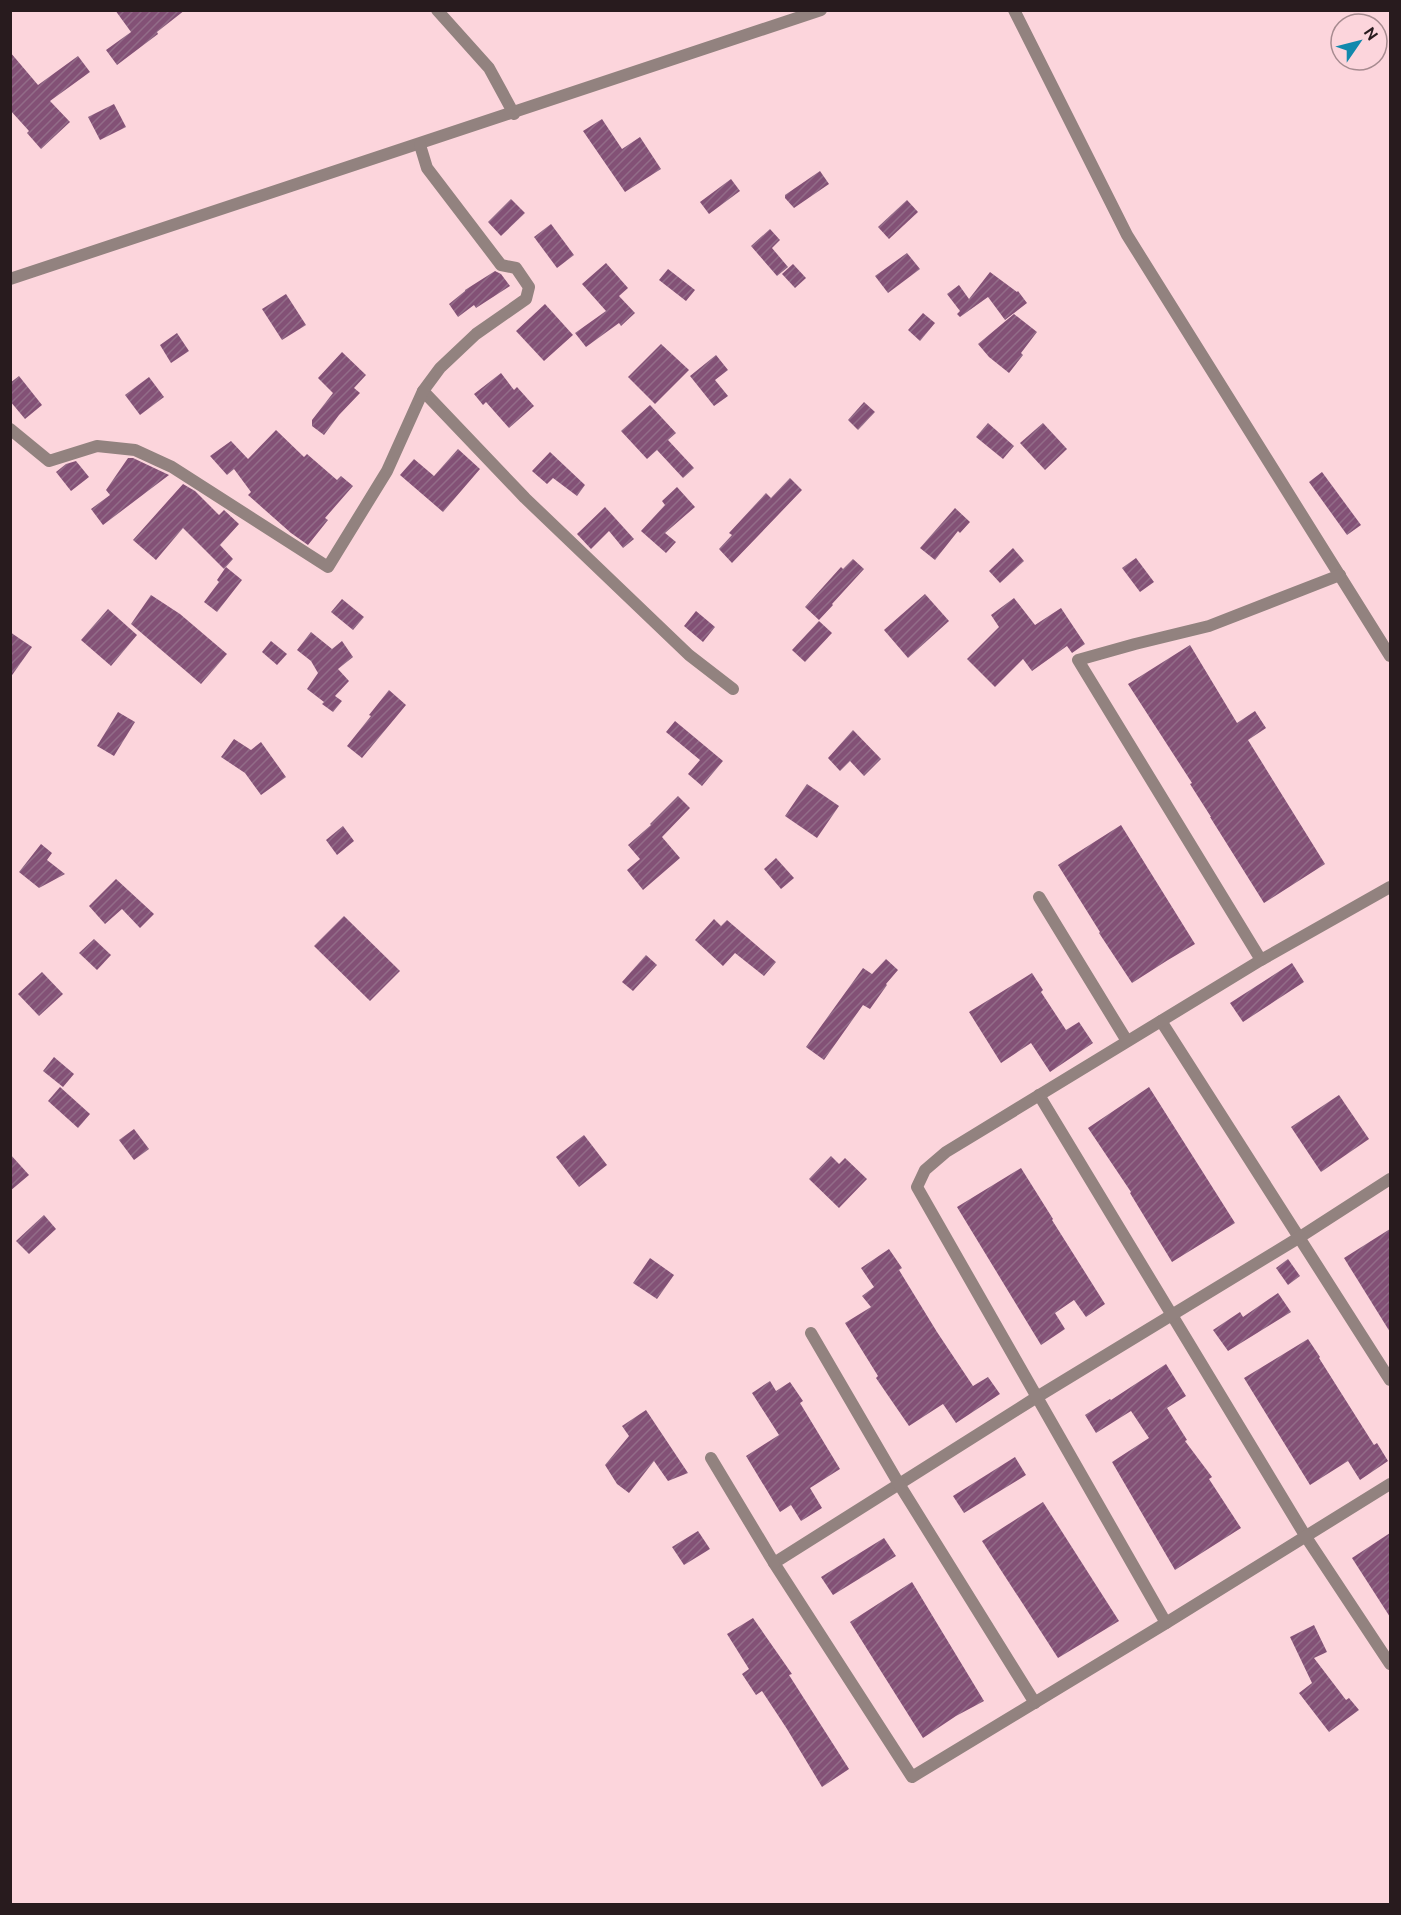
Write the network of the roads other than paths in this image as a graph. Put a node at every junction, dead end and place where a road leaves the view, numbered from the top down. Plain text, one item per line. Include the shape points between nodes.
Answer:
1 (436, 10) edge
2 (821, 10) edge
3 (1014, 10) edge
4 (514, 114) junction
5 (420, 145) junction
6 (10, 279) edge
7 (423, 391) junction
8 (10, 429) edge
9 (1341, 576) junction
10 (1390, 656) edge
11 (733, 689) dead end
12 (1390, 887) edge
13 (1039, 897) dead end
14 (1261, 960) junction
15 (1161, 1021) junction
16 (1127, 1041) junction
17 (1039, 1095) junction
18 (1390, 1179) edge
19 (1300, 1237) junction
20 (1172, 1315) junction
21 (811, 1333) dead end
22 (1390, 1380) edge
23 (1037, 1397) junction
24 (711, 1458) dead end
25 (899, 1484) junction
26 (1390, 1484) edge
27 (1306, 1537) junction
28 (774, 1563) junction
29 (1166, 1623) junction
30 (1390, 1664) edge
31 (1035, 1703) junction

1 - 4 street via 489,68
2 - 4 street
3 - 9 street via 1127,235
4 - 5 street
5 - 6 street
5 - 7 street via 427,168 501,265 516,268 529,287 526,299 476,334 440,368
7 - 8 street via 387,471 328,567 172,467 135,450 97,446 48,461
7 - 11 street via 525,498 688,655
9 - 10 street
9 - 14 street via 1209,626 1078,660
12 - 14 street
13 - 16 street
14 - 15 street
15 - 16 street
15 - 19 street
16 - 17 street
17 - 20 street
17 - 23 street via 946,1152 925,1170 917,1187
18 - 19 street
19 - 20 street
19 - 22 street
20 - 23 street
20 - 27 street
21 - 25 street
23 - 25 street
23 - 29 street
24 - 28 street
25 - 28 street
25 - 31 street
26 - 27 street
27 - 29 street
27 - 30 street
28 - 31 street via 912,1777
29 - 31 street

